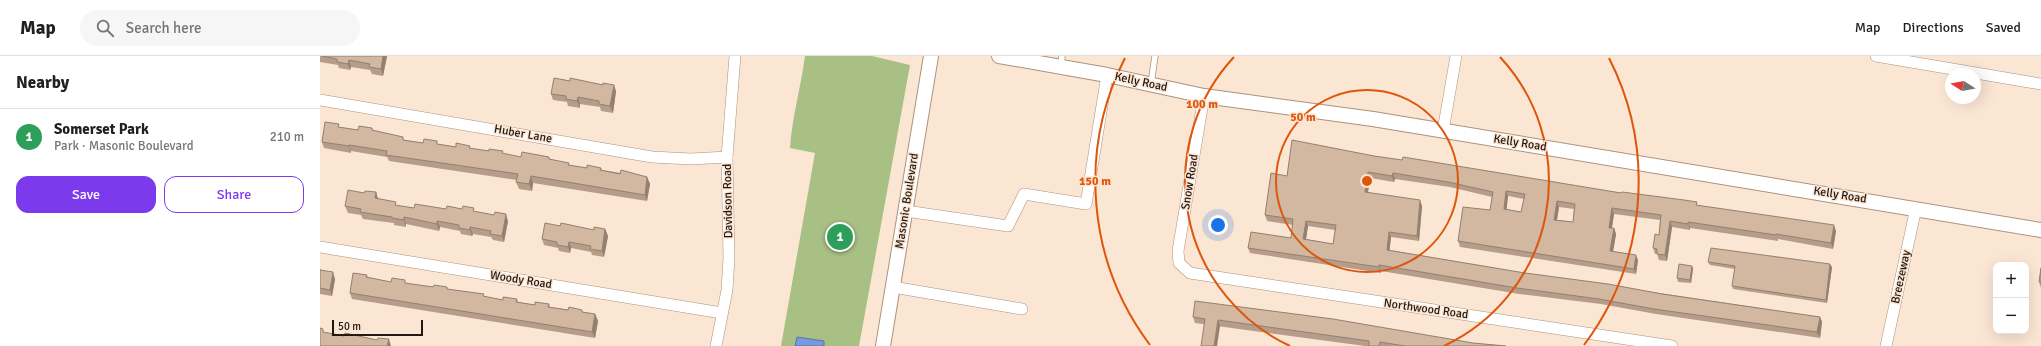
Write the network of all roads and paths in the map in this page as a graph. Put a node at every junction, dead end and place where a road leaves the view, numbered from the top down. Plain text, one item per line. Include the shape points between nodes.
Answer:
1 (734, 56) edge
2 (931, 56) edge
3 (999, 56) edge
4 (1155, 56) edge
5 (1456, 56) edge
6 (1876, 56) edge
7 (1062, 62) edge
8 (1107, 75) junction
9 (1151, 84) junction
10 (2041, 84) edge
11 (1204, 96) junction
12 (320, 100) edge
13 (1443, 131) junction
14 (727, 157) junction
15 (1916, 208) junction
16 (906, 212) junction
17 (2041, 230) edge
18 (320, 247) edge
19 (1182, 266) joint
20 (893, 287) junction
21 (1022, 309) dead end
22 (722, 313) junction
23 (716, 346) edge
24 (883, 346) edge
25 (1672, 346) edge
26 (1886, 346) edge

1 - 14 street, Davidson Road
2 - 16 street, Masonic Boulevard
3 - 7 street, Kelly Road
4 - 9 lane
5 - 13 street
6 - 10 street
7 - 8 street, Kelly Road
8 - 9 street, Kelly Road
8 - 16 street via 1086,204 1024,194 1008,226
9 - 11 street, Kelly Road
11 - 13 street, Kelly Road
11 - 19 street, Snow Road via 1178,251
12 - 14 street, Huber Lane via 652,157
13 - 15 street, Kelly Road
14 - 22 street, Davidson Road via 729,258 727,290
15 - 17 street, Kelly Road
15 - 26 street, Breezeway
16 - 20 street, Masonic Boulevard
18 - 22 street, Woody Road
19 - 25 street, Northwood Road via 1196,275
20 - 21 street
20 - 24 street, Masonic Boulevard
22 - 23 street, Davidson Road

